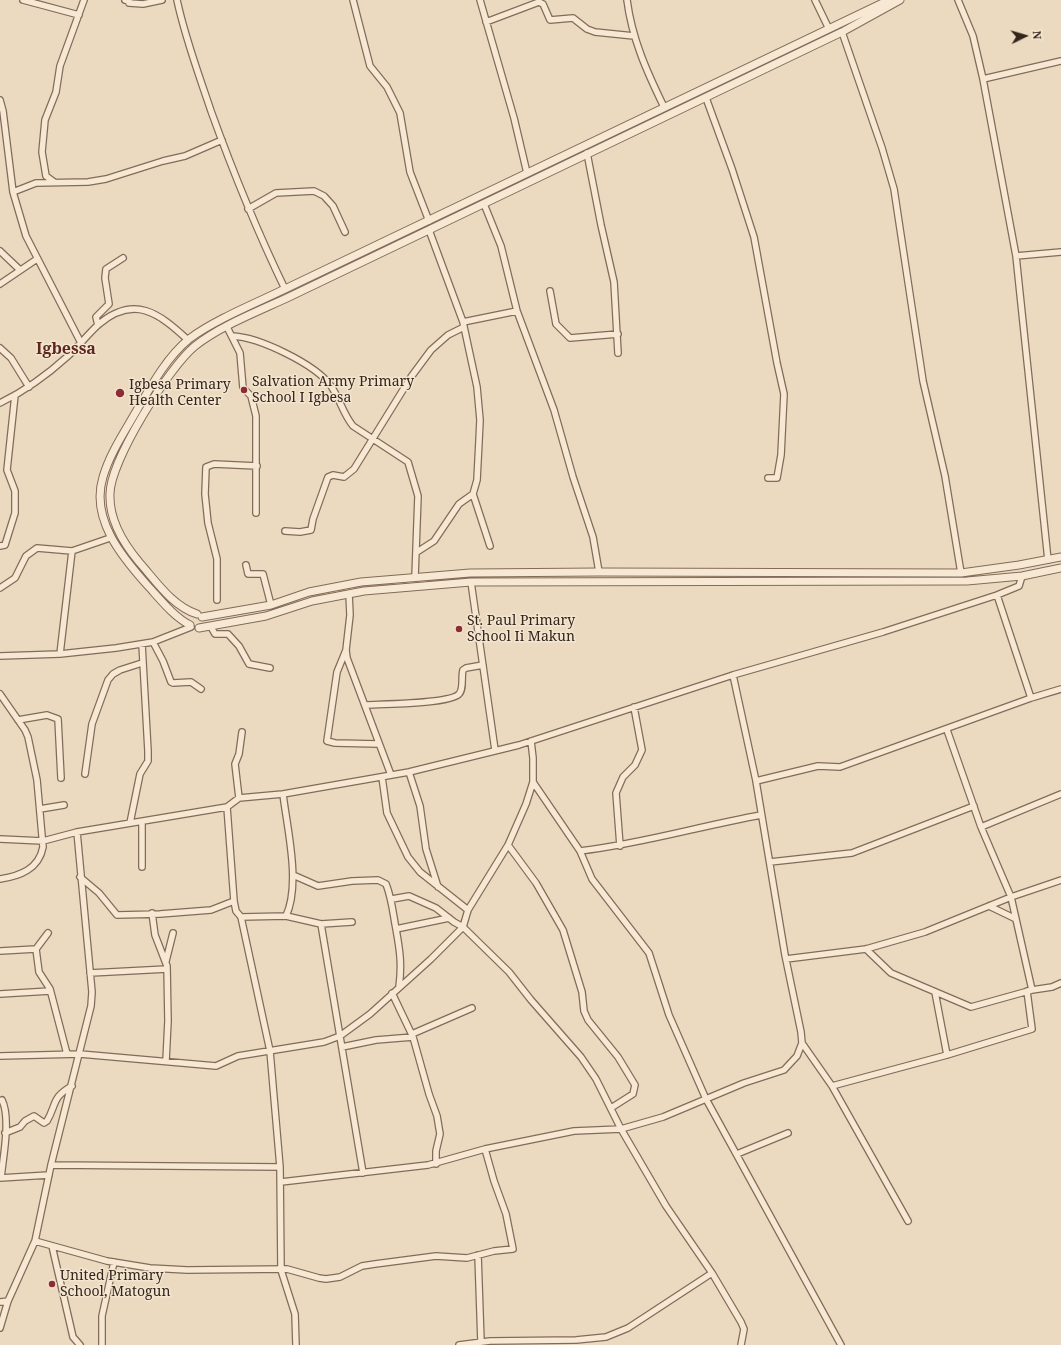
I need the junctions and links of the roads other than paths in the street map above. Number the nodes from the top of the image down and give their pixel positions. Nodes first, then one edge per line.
1 (23, 0) edge
2 (84, 0) edge
3 (125, 0) edge
4 (162, 0) edge
5 (177, 0) edge
6 (353, 0) edge
7 (480, 0) edge
8 (627, 0) edge
9 (815, 0) edge
10 (889, 0) edge
11 (900, 0) edge
12 (958, 0) edge
13 (79, 15) junction
14 (486, 22) junction
15 (829, 29) junction
16 (842, 32) junction
17 (634, 36) junction
18 (1061, 61) edge
19 (983, 79) junction
20 (706, 98) junction
21 (0, 100) edge
22 (664, 107) junction
23 (222, 140) junction
24 (587, 154) junction
25 (527, 173) junction
26 (56, 182) junction
27 (13, 192) junction
28 (484, 204) junction
29 (248, 208) junction
30 (429, 220) junction
31 (429, 230) junction
32 (345, 232) dead end
33 (0, 251) edge
34 (1061, 252) edge
35 (1016, 256) junction
36 (122, 258) dead end
37 (37, 259) junction
38 (20, 270) junction
39 (0, 284) edge
40 (285, 289) junction
41 (550, 292) dead end
42 (517, 311) junction
43 (98, 325) junction
44 (464, 325) junction
45 (227, 327) junction
46 (618, 334) junction
47 (232, 336) junction
48 (188, 340) junction
49 (81, 344) junction
50 (0, 348) edge
51 (618, 353) dead end
52 (29, 387) junction
53 (16, 395) junction
54 (0, 403) edge
55 (372, 438) junction
56 (257, 466) junction
57 (768, 478) dead end
58 (473, 494) junction
59 (256, 513) dead end
60 (285, 531) dead end
61 (110, 538) junction
62 (0, 546) edge
63 (490, 546) dead end
64 (72, 551) junction
65 (417, 552) junction
66 (1061, 557) edge
67 (1048, 560) junction
68 (246, 565) dead end
69 (1061, 568) edge
70 (599, 572) junction
71 (961, 573) junction
72 (1022, 576) junction
73 (415, 577) junction
74 (471, 582) junction
75 (0, 588) edge
76 (349, 594) junction
77 (997, 596) junction
78 (217, 600) dead end
79 (271, 605) junction
80 (199, 616) junction
81 (193, 627) junction
82 (211, 627) junction
83 (154, 642) junction
84 (142, 644) junction
85 (346, 650) junction
86 (60, 654) junction
87 (0, 656) edge
88 (142, 663) junction
89 (483, 665) junction
90 (270, 668) dead end
91 (733, 675) junction
92 (201, 689) dead end
93 (1061, 689) edge
94 (0, 694) edge
95 (1031, 698) junction
96 (365, 705) junction
97 (634, 707) junction
98 (18, 720) junction
99 (947, 730) junction
100 (242, 732) dead end
101 (531, 741) junction
102 (378, 744) junction
103 (495, 750) junction
104 (409, 772) junction
105 (85, 774) dead end
106 (391, 775) junction
107 (382, 777) junction
108 (61, 778) dead end
109 (756, 781) junction
110 (533, 782) junction
111 (283, 794) junction
112 (1061, 794) edge
113 (239, 798) junction
114 (64, 805) dead end
115 (974, 806) junction
116 (227, 807) junction
117 (40, 809) junction
118 (761, 815) junction
119 (142, 822) junction
120 (130, 823) junction
121 (981, 827) junction
122 (77, 832) junction
123 (0, 839) edge
124 (43, 841) junction
125 (508, 845) junction
126 (620, 846) junction
127 (580, 852) junction
128 (770, 862) junction
129 (142, 867) dead end
130 (293, 875) junction
131 (80, 877) junction
132 (0, 878) edge
133 (1061, 880) edge
134 (438, 888) junction
135 (1011, 897) junction
136 (392, 899) junction
137 (234, 901) junction
138 (989, 906) junction
139 (468, 910) junction
140 (152, 913) junction
141 (286, 916) junction
142 (242, 917) junction
143 (449, 918) junction
144 (1016, 919) junction
145 (352, 922) dead end
146 (321, 924) junction
147 (463, 926) junction
148 (396, 928) junction
149 (173, 933) dead end
150 (48, 934) dead end
151 (866, 948) junction
152 (36, 949) junction
153 (0, 951) edge
154 (786, 960) junction
155 (166, 961) junction
156 (167, 969) junction
157 (90, 973) junction
158 (1061, 983) edge
159 (399, 987) junction
160 (50, 991) junction
161 (1030, 991) junction
162 (935, 992) junction
163 (392, 993) junction
164 (0, 994) edge
165 (472, 1008) dead end
166 (412, 1035) junction
167 (340, 1036) junction
168 (802, 1042) junction
169 (342, 1047) junction
170 (270, 1051) junction
171 (66, 1054) junction
172 (80, 1054) junction
173 (0, 1056) edge
174 (946, 1056) junction
175 (166, 1061) junction
176 (72, 1086) junction
177 (832, 1086) junction
178 (706, 1099) junction
179 (2, 1100) dead end
180 (611, 1108) junction
181 (621, 1129) junction
182 (788, 1133) dead end
183 (5, 1134) junction
184 (485, 1149) junction
185 (736, 1154) junction
186 (436, 1164) junction
187 (52, 1165) junction
188 (280, 1167) junction
189 (363, 1174) junction
190 (49, 1175) junction
191 (0, 1178) edge
192 (281, 1182) junction
193 (908, 1221) dead end
194 (35, 1241) junction
195 (52, 1246) junction
196 (478, 1255) junction
197 (114, 1262) junction
198 (280, 1270) junction
199 (712, 1273) junction
200 (0, 1302) edge
201 (8, 1302) junction
202 (0, 1328) edge
203 (481, 1342) junction
204 (489, 1343) edge
205 (80, 1345) edge
206 (102, 1345) edge
207 (296, 1345) edge
208 (459, 1345) edge
209 (741, 1345) edge
210 (841, 1345) edge

1 - 13 street
2 - 13 street
3 - 4 street
5 - 23 street
6 - 30 street
7 - 14 street
8 - 17 street
9 - 15 street
10 - 15 street
11 - 16 street
12 - 19 street
13 - 26 street
14 - 17 street
14 - 25 street
15 - 22 street
16 - 20 street
16 - 71 street
17 - 22 street
18 - 19 street
19 - 35 street
20 - 24 street
20 - 57 street
21 - 27 street
22 - 25 street
23 - 26 street
23 - 29 street
24 - 28 street
24 - 46 street
25 - 30 street
26 - 27 street
27 - 37 street
28 - 31 street
28 - 42 street
29 - 32 street
29 - 40 street
30 - 40 street
31 - 44 street
31 - 45 street
33 - 38 street
34 - 35 street
35 - 67 street
36 - 43 street
37 - 38 street
37 - 49 street
38 - 39 street
40 - 48 street
41 - 46 street
42 - 44 street
42 - 70 street
43 - 48 street
43 - 49 street
44 - 55 street
44 - 58 street
45 - 47 street
45 - 80 street
46 - 51 street
47 - 55 street
47 - 56 street
48 - 61 street
49 - 52 street
50 - 52 street
52 - 53 street
53 - 54 street
53 - 62 street
55 - 60 street
55 - 65 street
56 - 59 street
56 - 78 street
58 - 63 street
58 - 65 street
61 - 64 street
61 - 81 street
64 - 75 street
64 - 86 street
65 - 73 street
66 - 67 street
67 - 71 street
68 - 79 street
69 - 72 street
70 - 71 street
70 - 73 street
72 - 74 street
72 - 77 street
73 - 79 street
74 - 76 street
74 - 89 street
76 - 82 street
76 - 85 street
77 - 91 street
77 - 95 street
79 - 80 street
80 - 81 street
80 - 81 street
81 - 82 street
81 - 83 street
82 - 90 street
83 - 84 street
83 - 92 street
84 - 86 street
84 - 88 street
85 - 96 street
85 - 102 street
86 - 87 street
88 - 105 street
88 - 120 street
89 - 96 street
89 - 103 street
91 - 97 street
91 - 109 street
93 - 95 street
94 - 98 street
95 - 99 street
96 - 102 street
97 - 101 street
97 - 126 street
98 - 108 street
98 - 117 street
99 - 109 street
99 - 115 street
100 - 113 street
101 - 103 street
101 - 110 street
102 - 106 street
103 - 104 street
104 - 106 street
104 - 134 street
106 - 107 street
107 - 111 street
107 - 134 street
109 - 118 street
110 - 125 street
110 - 127 street
111 - 113 street
111 - 130 street
112 - 121 street
113 - 116 street
114 - 117 street
115 - 121 street
115 - 128 street
116 - 119 street
116 - 137 street
117 - 124 street
118 - 126 street
118 - 128 street
119 - 120 street
119 - 129 street
120 - 122 street
121 - 135 street
122 - 124 street
122 - 131 street
123 - 124 street
124 - 132 street
125 - 139 street
125 - 180 street
126 - 127 street
127 - 178 street
128 - 154 street
130 - 136 street
130 - 141 street
131 - 140 street
131 - 157 street
133 - 135 street
134 - 139 street
135 - 138 street
135 - 144 street
136 - 143 street
136 - 148 street
137 - 140 street
137 - 142 street
138 - 144 street
138 - 151 street
139 - 147 street
140 - 155 street
141 - 142 street
141 - 146 street
142 - 170 street
143 - 147 street
143 - 148 street
144 - 161 street
145 - 146 street
146 - 167 street
147 - 159 street
147 - 180 street
148 - 159 street
149 - 155 street
150 - 152 street
151 - 154 street
151 - 162 street
152 - 153 street
152 - 160 street
154 - 168 street
155 - 156 street
156 - 157 street
156 - 175 street
157 - 172 street
158 - 161 street
159 - 163 street
160 - 164 street
160 - 171 street
161 - 162 street
161 - 174 street
162 - 174 street
163 - 166 street
163 - 167 street
165 - 166 street
166 - 169 street
166 - 186 street
167 - 169 street
167 - 170 street
168 - 177 street
168 - 178 street
169 - 189 street
170 - 175 street
170 - 188 street
171 - 172 street
171 - 173 street
172 - 175 street
172 - 176 street
174 - 177 street
176 - 183 street
176 - 187 street
177 - 193 street
178 - 181 street
178 - 185 street
179 - 183 street
180 - 181 street
181 - 184 street
181 - 199 street
182 - 185 street
183 - 191 street
184 - 186 street
184 - 196 street
185 - 210 street
186 - 189 street
187 - 188 street
187 - 190 street
188 - 192 street
189 - 192 street
190 - 191 street
190 - 194 street
192 - 198 street
194 - 195 street
194 - 201 street
195 - 197 street
195 - 205 street
196 - 198 street
196 - 203 street
197 - 198 street
197 - 206 street
198 - 207 street
199 - 204 street
199 - 209 street
200 - 201 street
201 - 202 street
203 - 204 street
203 - 208 street

